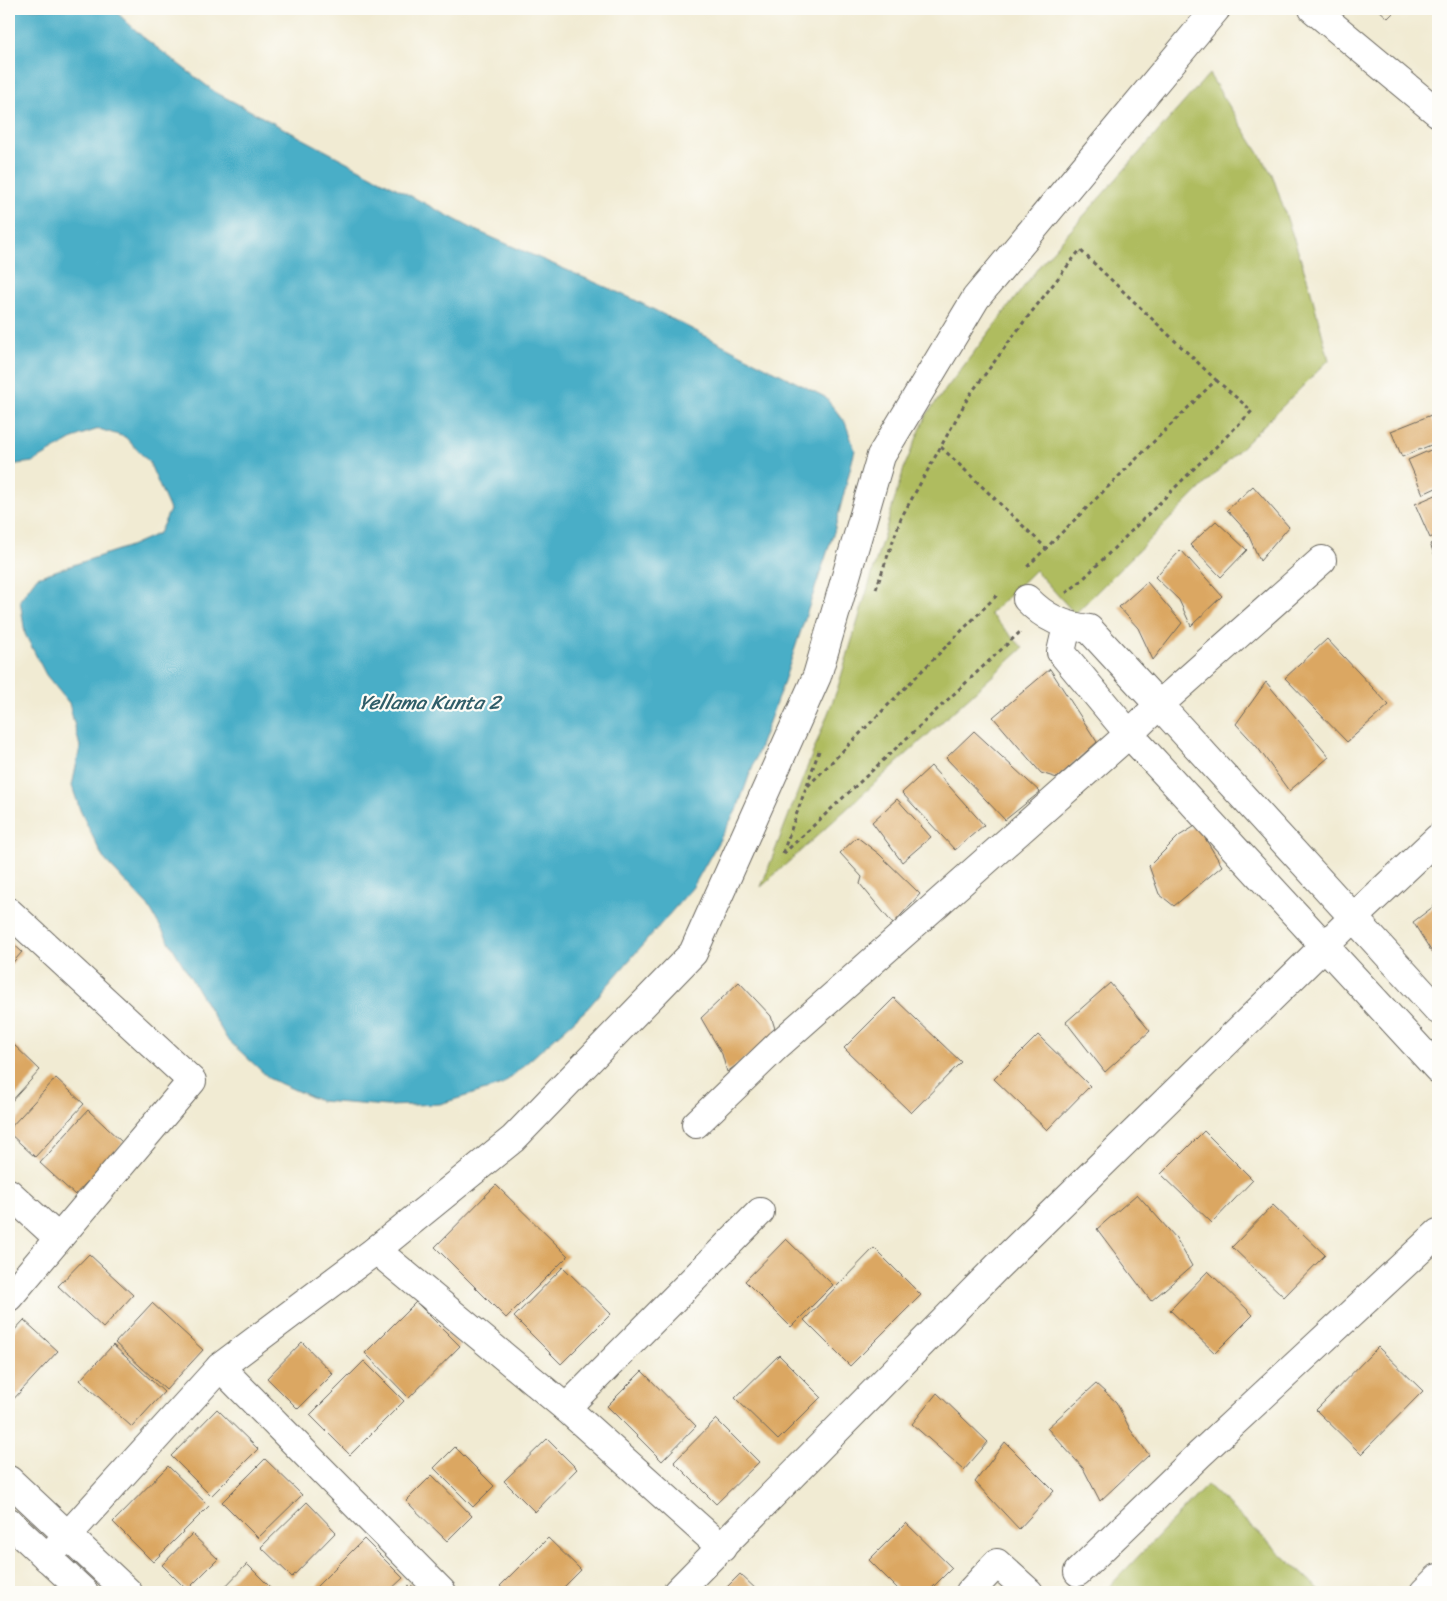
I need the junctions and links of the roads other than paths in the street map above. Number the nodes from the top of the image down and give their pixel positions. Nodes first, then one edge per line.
1 (1216, 9) edge
2 (1313, 9) edge
3 (1438, 113) edge
4 (1322, 560) dead end
5 (1034, 606) road end
6 (1067, 626) junction
7 (1159, 705) junction
8 (1129, 734) junction
9 (1438, 838) edge
10 (9, 912) edge
11 (1353, 918) junction
12 (1326, 946) junction
13 (1438, 1010) edge
14 (1438, 1069) edge
15 (696, 1124) dead end
16 (9, 1193) edge
17 (760, 1212) dead end
18 (1438, 1233) edge
19 (58, 1238) junction
20 (376, 1250) junction
21 (9, 1297) edge
22 (220, 1367) junction
23 (566, 1408) junction
24 (9, 1480) edge
25 (9, 1522) edge
26 (67, 1535) junction
27 (722, 1548) junction
28 (47, 1558) junction
29 (1078, 1572) dead end
30 (1438, 1578) edge
31 (84, 1592) edge
32 (128, 1592) edge
33 (442, 1592) edge
34 (677, 1592) edge
35 (970, 1592) edge
36 (1028, 1592) edge
37 (1424, 1592) edge

1 - 20 street
2 - 3 street
4 - 7 street
5 - 6 street
6 - 7 street
6 - 8 street
7 - 8 street
7 - 11 street
8 - 12 street
8 - 15 street
9 - 11 street
10 - 19 street
11 - 12 street
11 - 13 street
12 - 14 street
12 - 27 street
16 - 19 street
17 - 23 street
18 - 29 street
19 - 21 street
20 - 22 street
20 - 23 street
22 - 26 street
22 - 33 street
23 - 27 street
24 - 26 street
25 - 28 street
26 - 28 street
26 - 32 street
27 - 34 street
28 - 31 street
30 - 37 street
35 - 36 street

